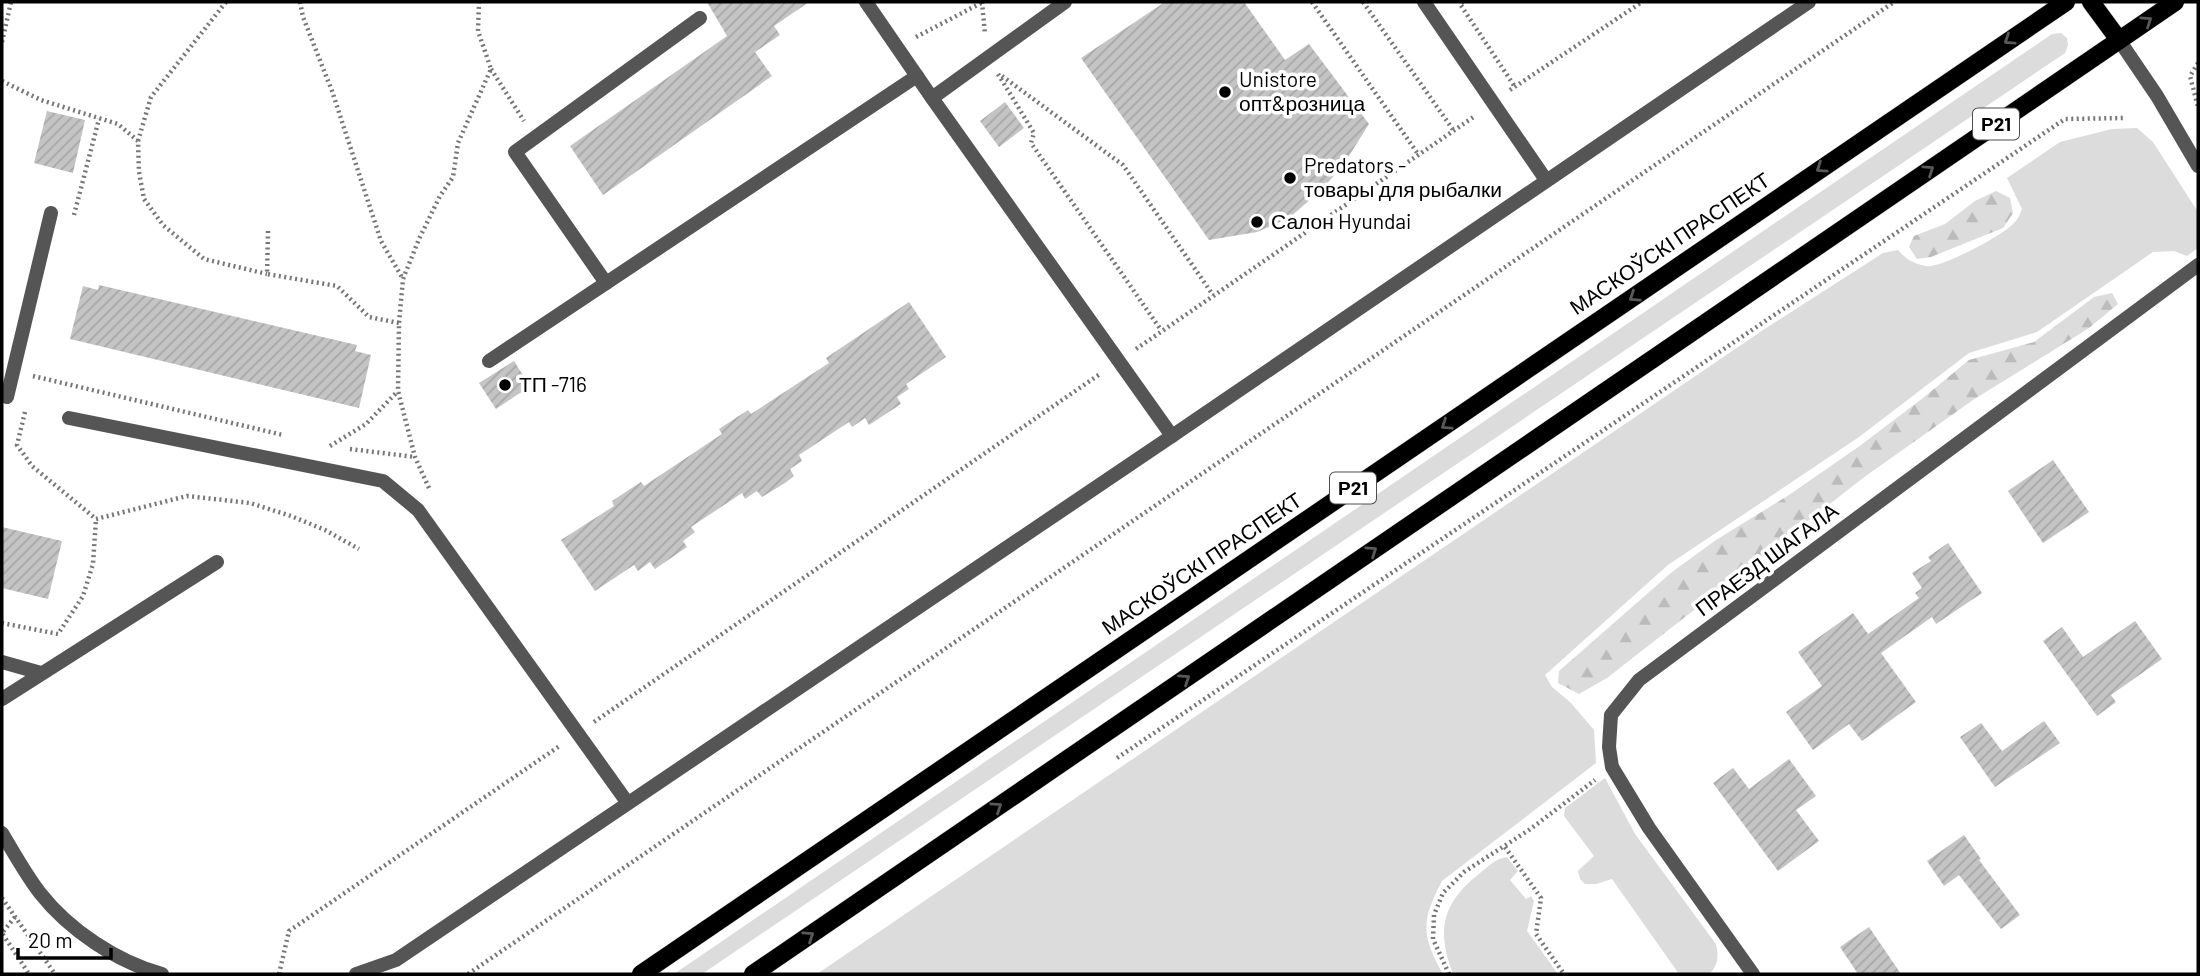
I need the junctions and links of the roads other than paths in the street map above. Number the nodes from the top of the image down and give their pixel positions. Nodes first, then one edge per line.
1 (866, 2) edge
2 (1065, 2) edge
3 (1424, 2) edge
4 (1809, 2) edge
5 (2066, 2) edge
6 (2091, 2) edge
7 (2175, 2) edge
8 (700, 18) dead end
9 (2119, 40) junction
10 (917, 76) junction
11 (932, 99) junction
12 (2198, 166) edge
13 (1546, 180) junction
14 (51, 213) dead end
15 (2198, 265) edge
16 (606, 283) junction
17 (489, 361) dead end
18 (2, 396) edge
19 (69, 418) dead end
20 (1172, 436) junction
21 (218, 562) dead end
22 (2, 662) edge
23 (41, 673) junction
24 (2, 699) edge
25 (627, 802) junction
26 (2, 833) edge
27 (162, 974) edge
28 (356, 974) edge
29 (641, 974) edge
30 (753, 974) edge
31 (1753, 974) edge

1 - 10 street
2 - 11 street
3 - 13 street
4 - 13 street
5 -> 29 main road, МАСКОЎСКІ ПРАСПЕКТ / Р21
6 - 9 main road
9 -> 7 main road, Р21
8 - 16 street
9 - 12 street
30 -> 9 main road, Р21
10 - 11 street
10 - 16 street
11 - 20 street
13 - 20 street
14 - 18 street
15 - 31 street, ПРАЕЗД ШАГАЛА
16 - 17 street
19 - 25 street
20 - 25 street
21 - 23 street
22 - 23 street
23 - 24 street
25 - 28 street
26 - 27 street

